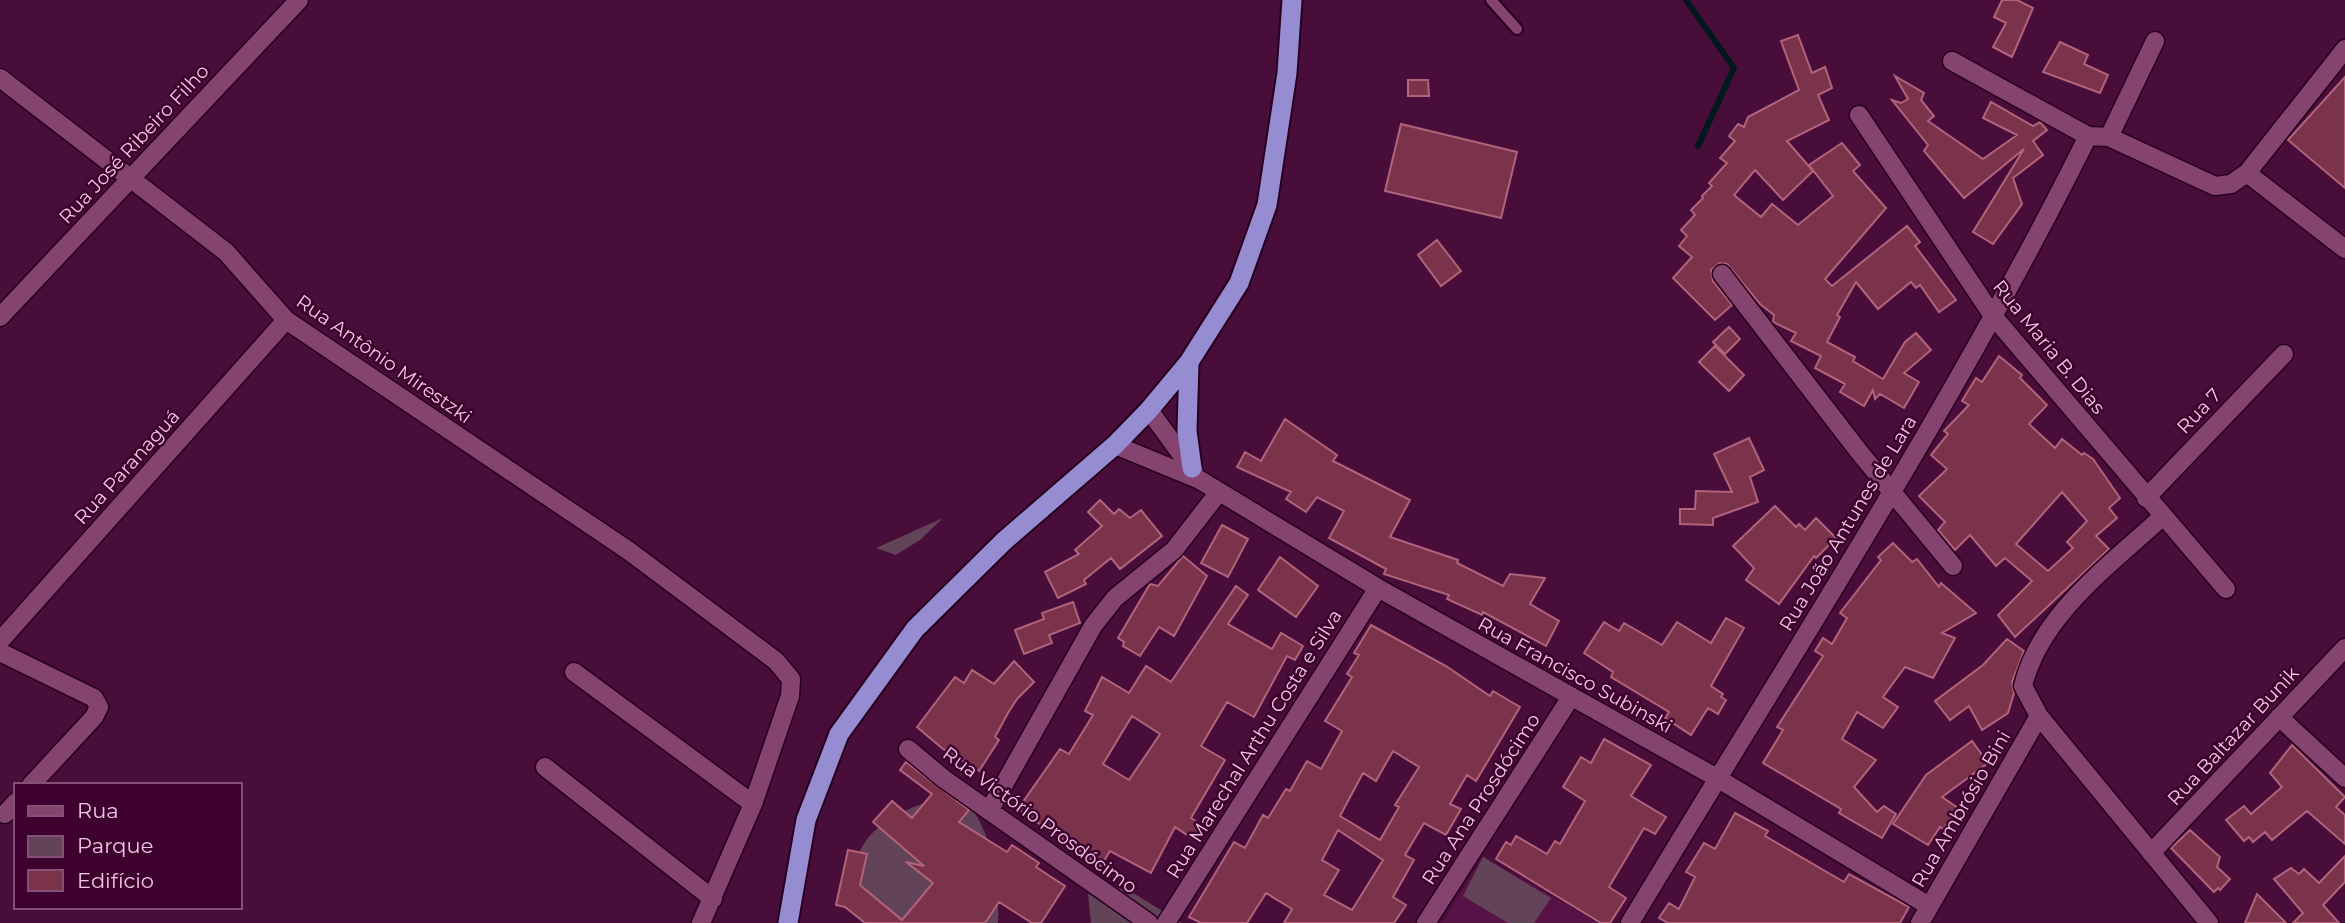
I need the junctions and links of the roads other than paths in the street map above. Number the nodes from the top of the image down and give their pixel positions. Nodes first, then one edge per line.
1 (299, 0) edge
2 (1292, 0) edge
3 (1491, 0) edge
4 (1517, 29) dead end
5 (2155, 41) dead end
6 (2345, 49) edge
7 (1952, 61) dead end
8 (0, 78) edge
9 (1860, 115) dead end
10 (2088, 136) junction
11 (2109, 137) junction
12 (2247, 173) junction
13 (131, 177) junction
14 (2345, 249) edge
15 (1722, 274) dead end
16 (1993, 316) junction
17 (0, 317) edge
18 (286, 320) junction
19 (2284, 354) dead end
20 (1189, 362) junction
21 (1149, 410) junction
22 (1115, 445) junction
23 (1196, 474) junction
24 (1219, 492) junction
25 (1893, 492) junction
26 (2146, 498) junction
27 (2162, 517) junction
28 (1953, 566) dead end
29 (1378, 589) junction
30 (2226, 589) dead end
31 (0, 641) edge
32 (2345, 648) edge
33 (0, 653) edge
34 (574, 672) dead end
35 (1571, 697) junction
36 (2039, 716) junction
37 (2279, 717) junction
38 (908, 749) dead end
39 (545, 767) dead end
40 (1717, 778) junction
41 (2345, 778) edge
42 (34, 783) edge
43 (753, 804) junction
44 (989, 811) junction
45 (2151, 853) junction
46 (713, 899) junction
47 (1930, 906) junction
48 (701, 923) edge
49 (788, 923) edge
50 (1149, 923) edge
51 (1166, 923) edge
52 (1426, 923) edge
53 (1630, 923) edge
54 (1920, 923) edge
55 (2209, 923) edge

1 - 13 street, Rua José Ribeiro Filho
2 - 20 highway
3 - 4 lane
5 - 11 street
6 - 12 street
7 - 10 street
8 - 13 street, Rua Antônio Mirestzki
9 - 16 street, Rua Maria B. Dias
10 - 11 street
10 - 16 street, Rua João Antunes de Lara
11 - 12 street
12 - 14 street
13 - 17 street, Rua José Ribeiro Filho
13 - 18 street, Rua Antônio Mirestzki
15 - 25 street
16 - 25 street, Rua João Antunes de Lara
16 - 26 street, Rua Maria B. Dias
18 - 31 street, Rua Paranaguá
18 - 43 street, Rua Antônio Mirestzki
19 - 26 street, Rua 7
20 - 21 highway
20 - 23 highway
21 - 22 highway
21 - 23 street, Rua Francisco Subinski
22 - 23 street, Rua Francisco Subinski
22 - 49 highway
23 - 24 street, Rua Francisco Subinski
24 - 29 street, Rua Francisco Subinski
24 - 44 street
25 - 28 street
25 - 40 street, Rua João Antunes de Lara
26 - 27 street, Rua Maria B. Dias
27 - 30 street, Rua Maria B. Dias
27 - 36 street
29 - 35 street, Rua Francisco Subinski
29 - 51 street, Rua Marechal Arthu Costa e Silva
32 - 37 street, Rua Baltazar Bunik
33 - 42 street
34 - 43 street
35 - 40 street, Rua Francisco Subinski
35 - 52 street, Rua Ana Prosdócimo
36 - 45 street
36 - 47 street, Rua Ambrósio Bini
37 - 41 street
37 - 45 street, Rua Baltazar Bunik
38 - 44 street, Rua Victório Prosdócimo
39 - 46 street
40 - 47 street, Rua Francisco Subinski
40 - 53 street, Rua João Antunes de Lara
43 - 46 street
44 - 50 street, Rua Victório Prosdócimo
45 - 55 street
46 - 48 street
47 - 54 street, Rua Ambrósio Bini

